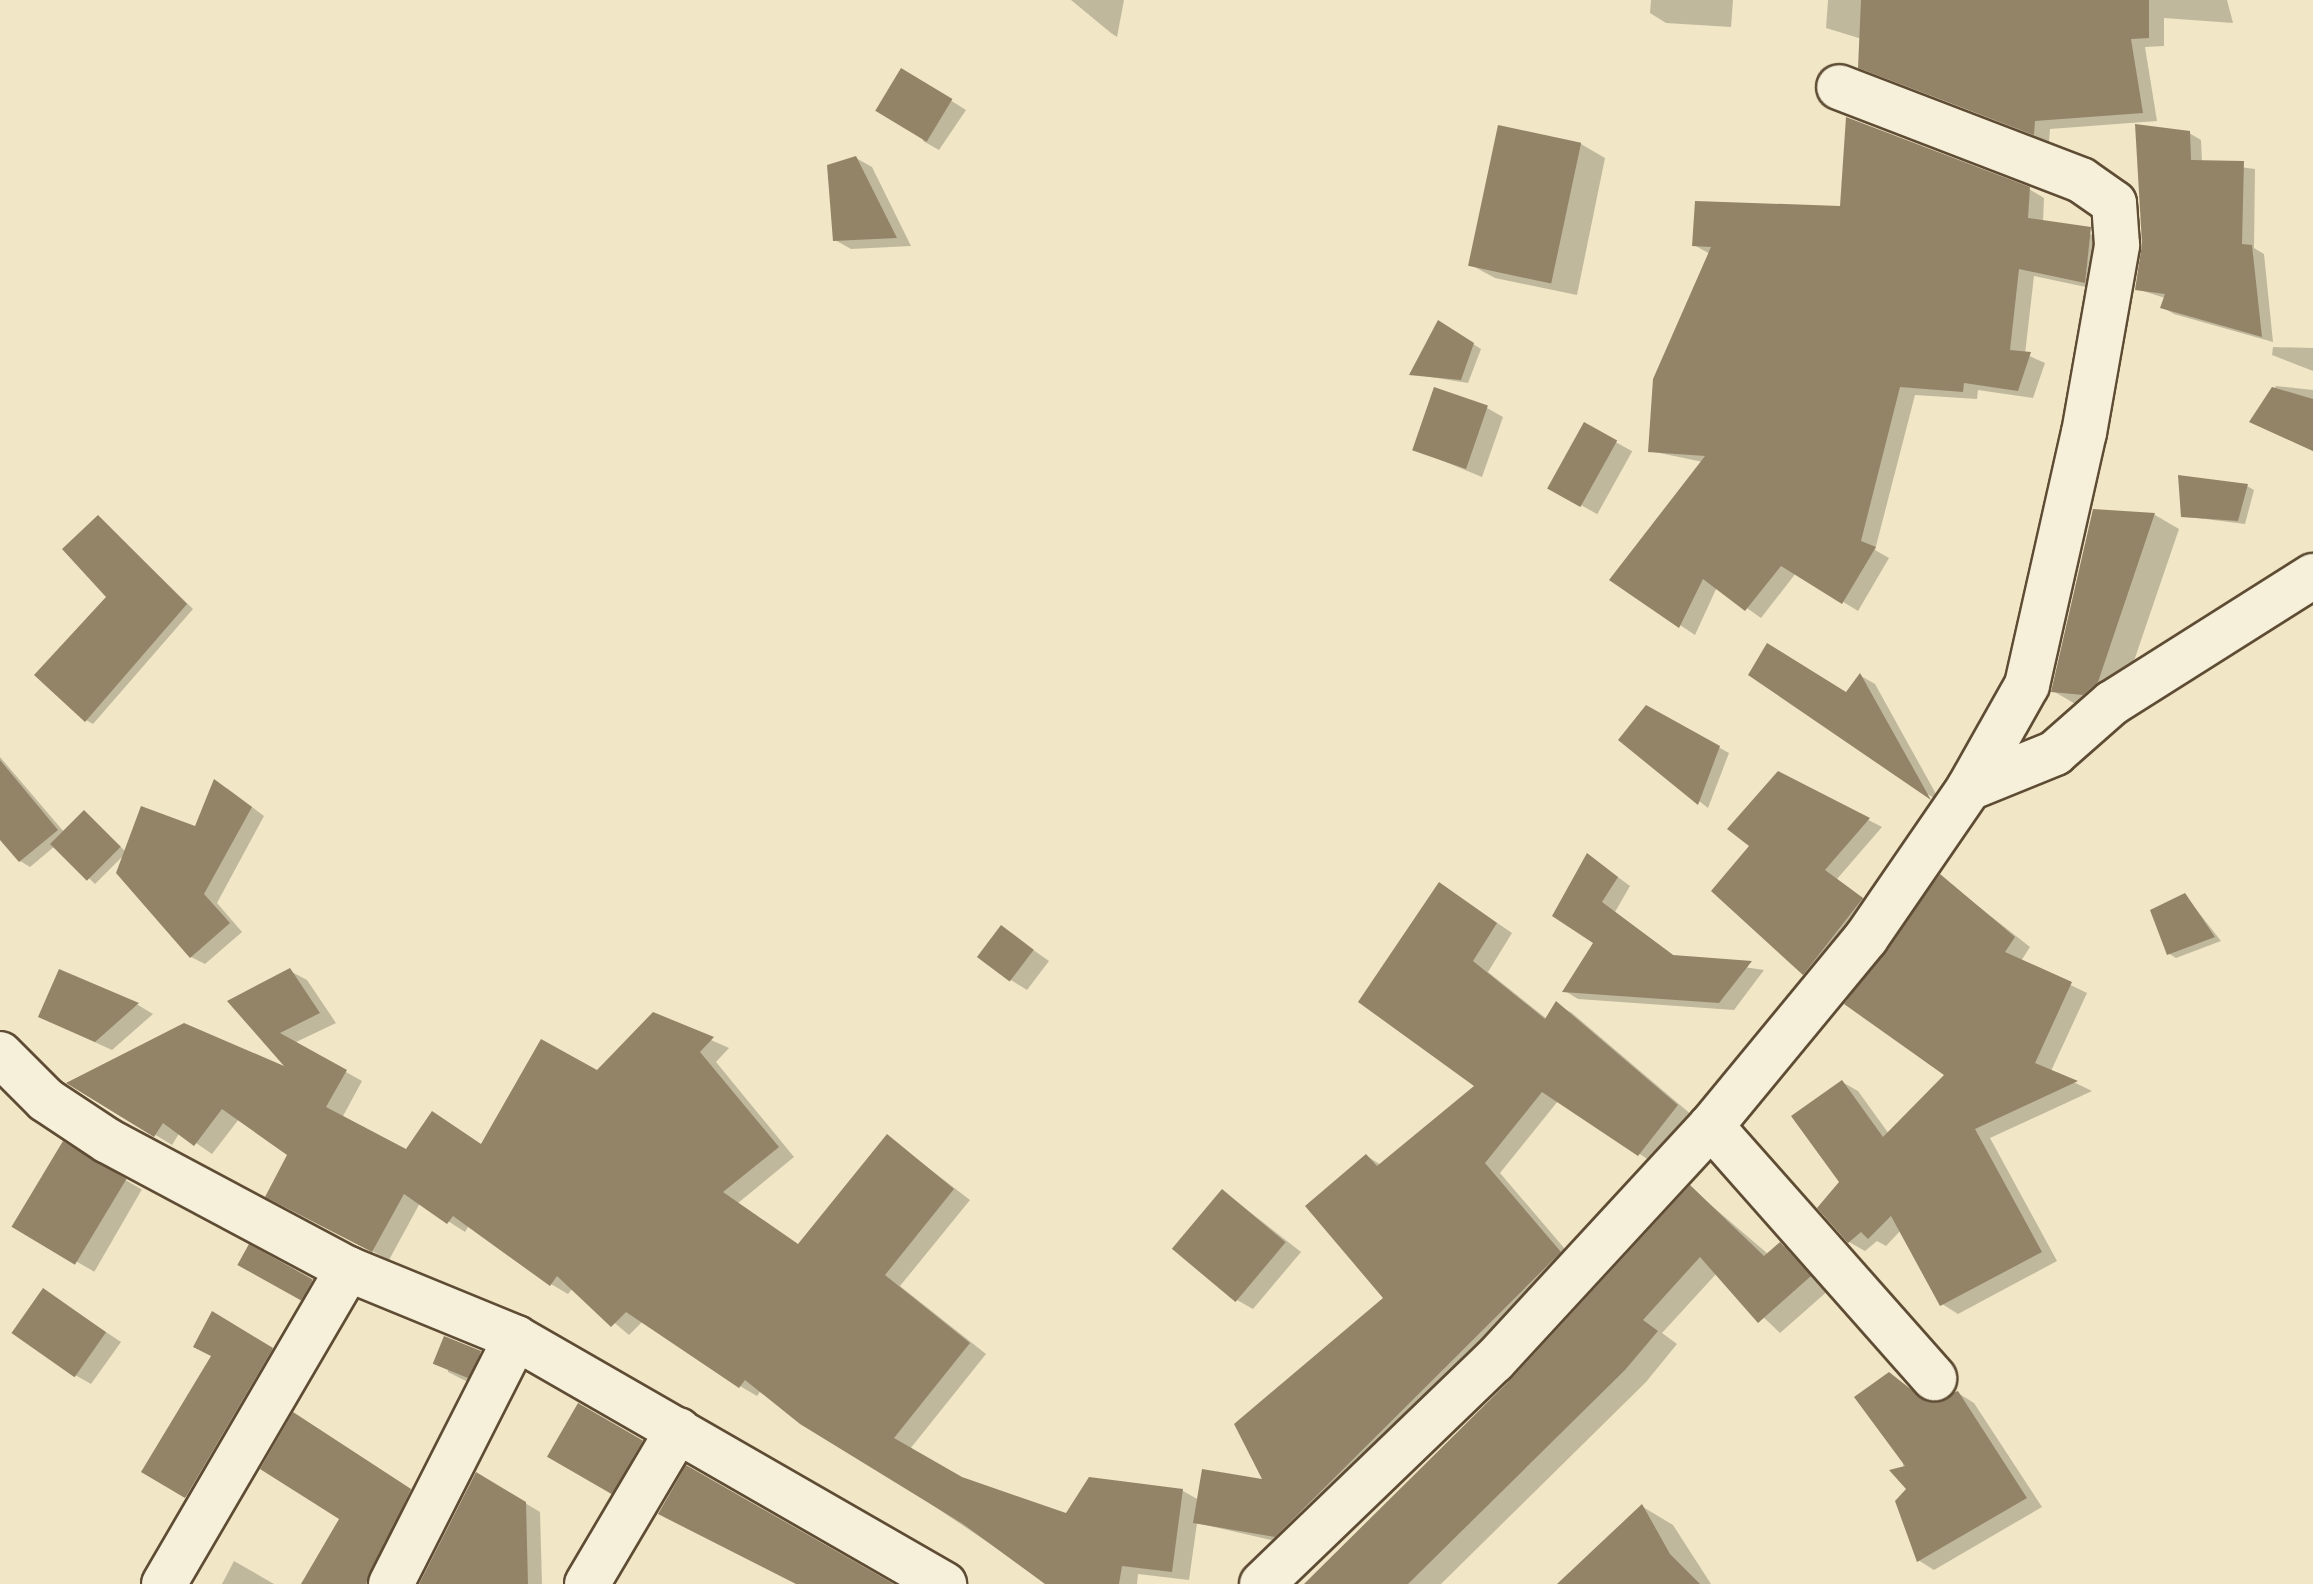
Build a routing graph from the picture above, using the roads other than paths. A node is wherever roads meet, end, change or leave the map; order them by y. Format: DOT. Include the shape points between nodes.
graph roads {
  1 [pos="1839,87"];
  2 [pos="2313,576"];
  3 [pos="1969,788"];
  4 [pos="0,1054"];
  5 [pos="1711,1126"];
  6 [pos="348,1269"];
  7 [pos="516,1338"];
  8 [pos="1934,1378"];
  9 [pos="678,1430"];
  10 [pos="164,1584"];
  11 [pos="391,1584"];
  12 [pos="587,1584"];
  13 [pos="944,1584"];
  14 [pos="1262,1584"];
  1 -- 3 [label="street" via="2041,163 2114,203 2117,245 2084,433 2027,685"];
  2 -- 3 [label="street" via="2112,703 2045,759"];
  3 -- 5 [label="street" via="1866,938"];
  4 -- 6 [label="street" via="46,1100 108,1141"];
  5 -- 8 [label="street"];
  5 -- 14 [label="street" via="1494,1361"];
  6 -- 7 [label="street"];
  6 -- 10 [label="street"];
  7 -- 9 [label="street"];
  7 -- 11 [label="street"];
  9 -- 12 [label="street"];
  9 -- 13 [label="street"];
}
